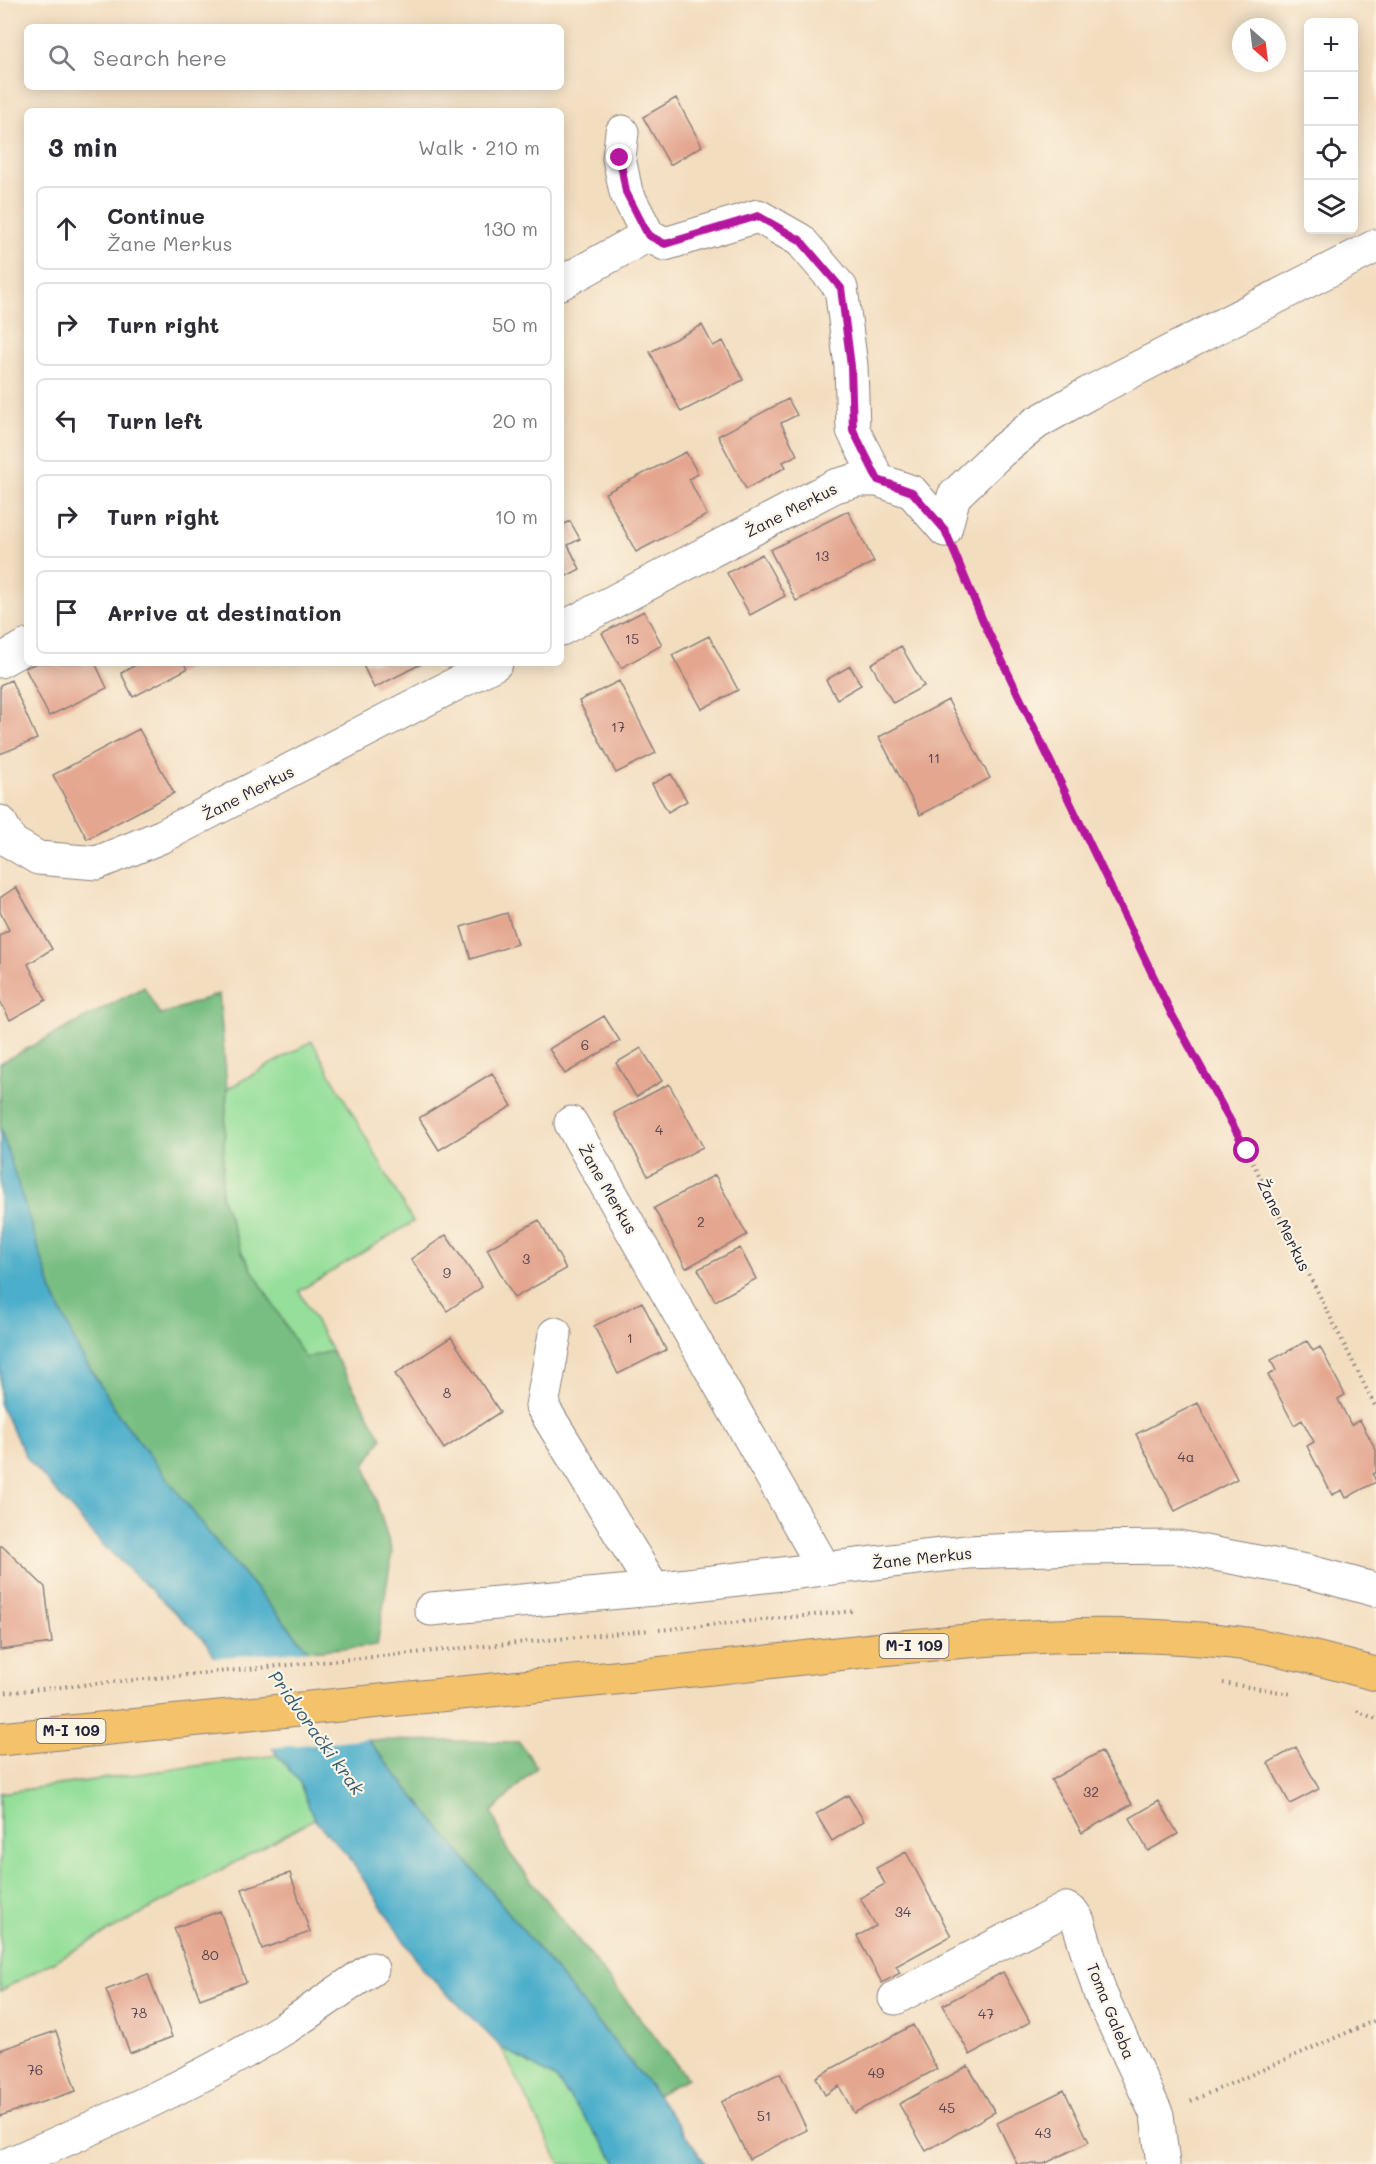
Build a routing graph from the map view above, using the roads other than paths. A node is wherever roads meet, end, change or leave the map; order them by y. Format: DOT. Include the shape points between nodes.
graph roads {
  1 [pos="622,132"];
  2 [pos="648,235"];
  3 [pos="1376,246"];
  4 [pos="564,281"];
  5 [pos="878,480"];
  6 [pos="564,627"];
  7 [pos="24,647"];
  8 [pos="0,661"];
  9 [pos="490,666"];
  10 [pos="0,822"];
  11 [pos="571,1123"];
  12 [pos="555,1335"];
  13 [pos="824,1568"];
  14 [pos="654,1589"];
  15 [pos="1376,1590"];
  16 [pos="431,1609"];
  17 [pos="1376,1674"];
  18 [pos="0,1738"];
  19 [pos="372,1969"];
  20 [pos="895,1998"];
  21 [pos="9,2164"];
  22 [pos="1163,2164"];
  1 -- 2 [label="street" via="620,158 626,192"];
  2 -- 4 [label="street"];
  2 -- 5 [label="street" via="665,244 758,216 800,240 841,288 851,366 853,430"];
  3 -- 5 [label="street, Žane Merkus" via="1036,423 954,496 945,530 912,492"];
  5 -- 6 [label="street, Žane Merkus" via="835,486"];
  7 -- 8 [label="street"];
  9 -- 10 [label="street, Žane Merkus" via="163,836 97,863 38,858 11,842"];
  11 -- 13 [label="street, Žane Merkus"];
  12 -- 14 [label="street" via="542,1406"];
  13 -- 14 [label="street, Žane Merkus"];
  13 -- 15 [label="street, Žane Merkus" via="967,1552 1178,1547 1306,1571"];
  14 -- 16 [label="street, Žane Merkus"];
  17 -- 18 [label="main road, M-I 109" via="1256,1646 1118,1636 1038,1636"];
  19 -- 21 [label="street" via="284,2028 207,2072 92,2129"];
  20 -- 22 [label="street, Toma Galeba" via="1066,1909 1073,1913 1100,1992 1157,2115"];
}
